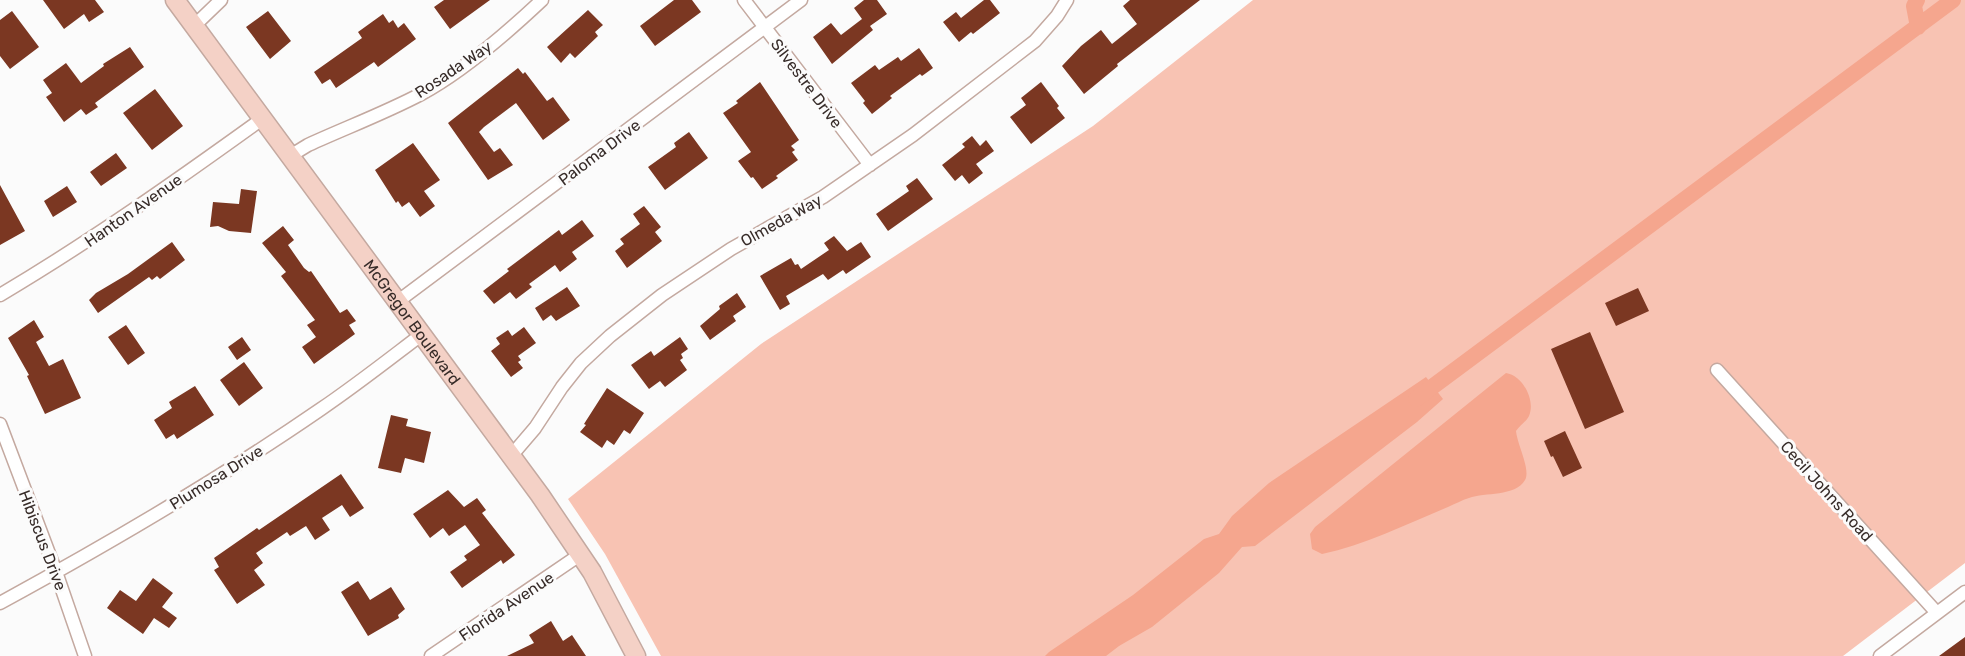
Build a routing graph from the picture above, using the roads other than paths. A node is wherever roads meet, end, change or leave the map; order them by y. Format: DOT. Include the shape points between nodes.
graph roads {
  1 [pos="174,0"];
  2 [pos="221,0"];
  3 [pos="542,0"];
  4 [pos="744,0"];
  5 [pos="801,0"];
  6 [pos="1066,0"];
  7 [pos="194,26"];
  8 [pos="765,28"];
  9 [pos="262,119"];
  10 [pos="290,156"];
  11 [pos="870,165"];
  12 [pos="0,295"];
  13 [pos="397,302"];
  14 [pos="420,335"];
  15 [pos="1717,370"];
  16 [pos="0,424"];
  17 [pos="511,456"];
  18 [pos="581,554"];
  19 [pos="56,572"];
  20 [pos="1965,592"];
  21 [pos="0,603"];
  22 [pos="1937,613"];
  23 [pos="85,656"];
  24 [pos="431,656"];
  25 [pos="636,656"];
  26 [pos="1880,656"];
  1 -- 7 [label="main road, McGregor Boulevard"];
  2 -- 7 [label="street"];
  3 -- 10 [label="street, Rosada Way" via="473,58 422,93"];
  4 -- 8 [label="street, Silvestre Drive"];
  5 -- 8 [label="street, Paloma Drive"];
  6 -- 11 [label="street, Olmeda Way" via="1035,40"];
  7 -- 9 [label="main road, McGregor Boulevard"];
  8 -- 11 [label="street, Silvestre Drive"];
  8 -- 13 [label="street, Paloma Drive"];
  9 -- 10 [label="main road, McGregor Boulevard"];
  9 -- 12 [label="street, Hanton Avenue" via="135,210"];
  10 -- 13 [label="main road, McGregor Boulevard"];
  11 -- 17 [label="street, Olmeda Way" via="823,197 731,249 610,336 581,363"];
  13 -- 14 [label="main road, McGregor Boulevard"];
  14 -- 17 [label="main road, McGregor Boulevard"];
  14 -- 19 [label="street, Plumosa Drive" via="259,451"];
  15 -- 22 [label="street, Cecil Johns Road"];
  16 -- 19 [label="street, Hibiscus Drive"];
  17 -- 18 [label="main road, McGregor Boulevard"];
  18 -- 24 [label="street, Florida Avenue"];
  18 -- 25 [label="main road, McGregor Boulevard"];
  19 -- 21 [label="street, Plumosa Drive"];
  19 -- 23 [label="street, Hibiscus Drive"];
  20 -- 22 [label="street"];
  22 -- 26 [label="street"];
}
